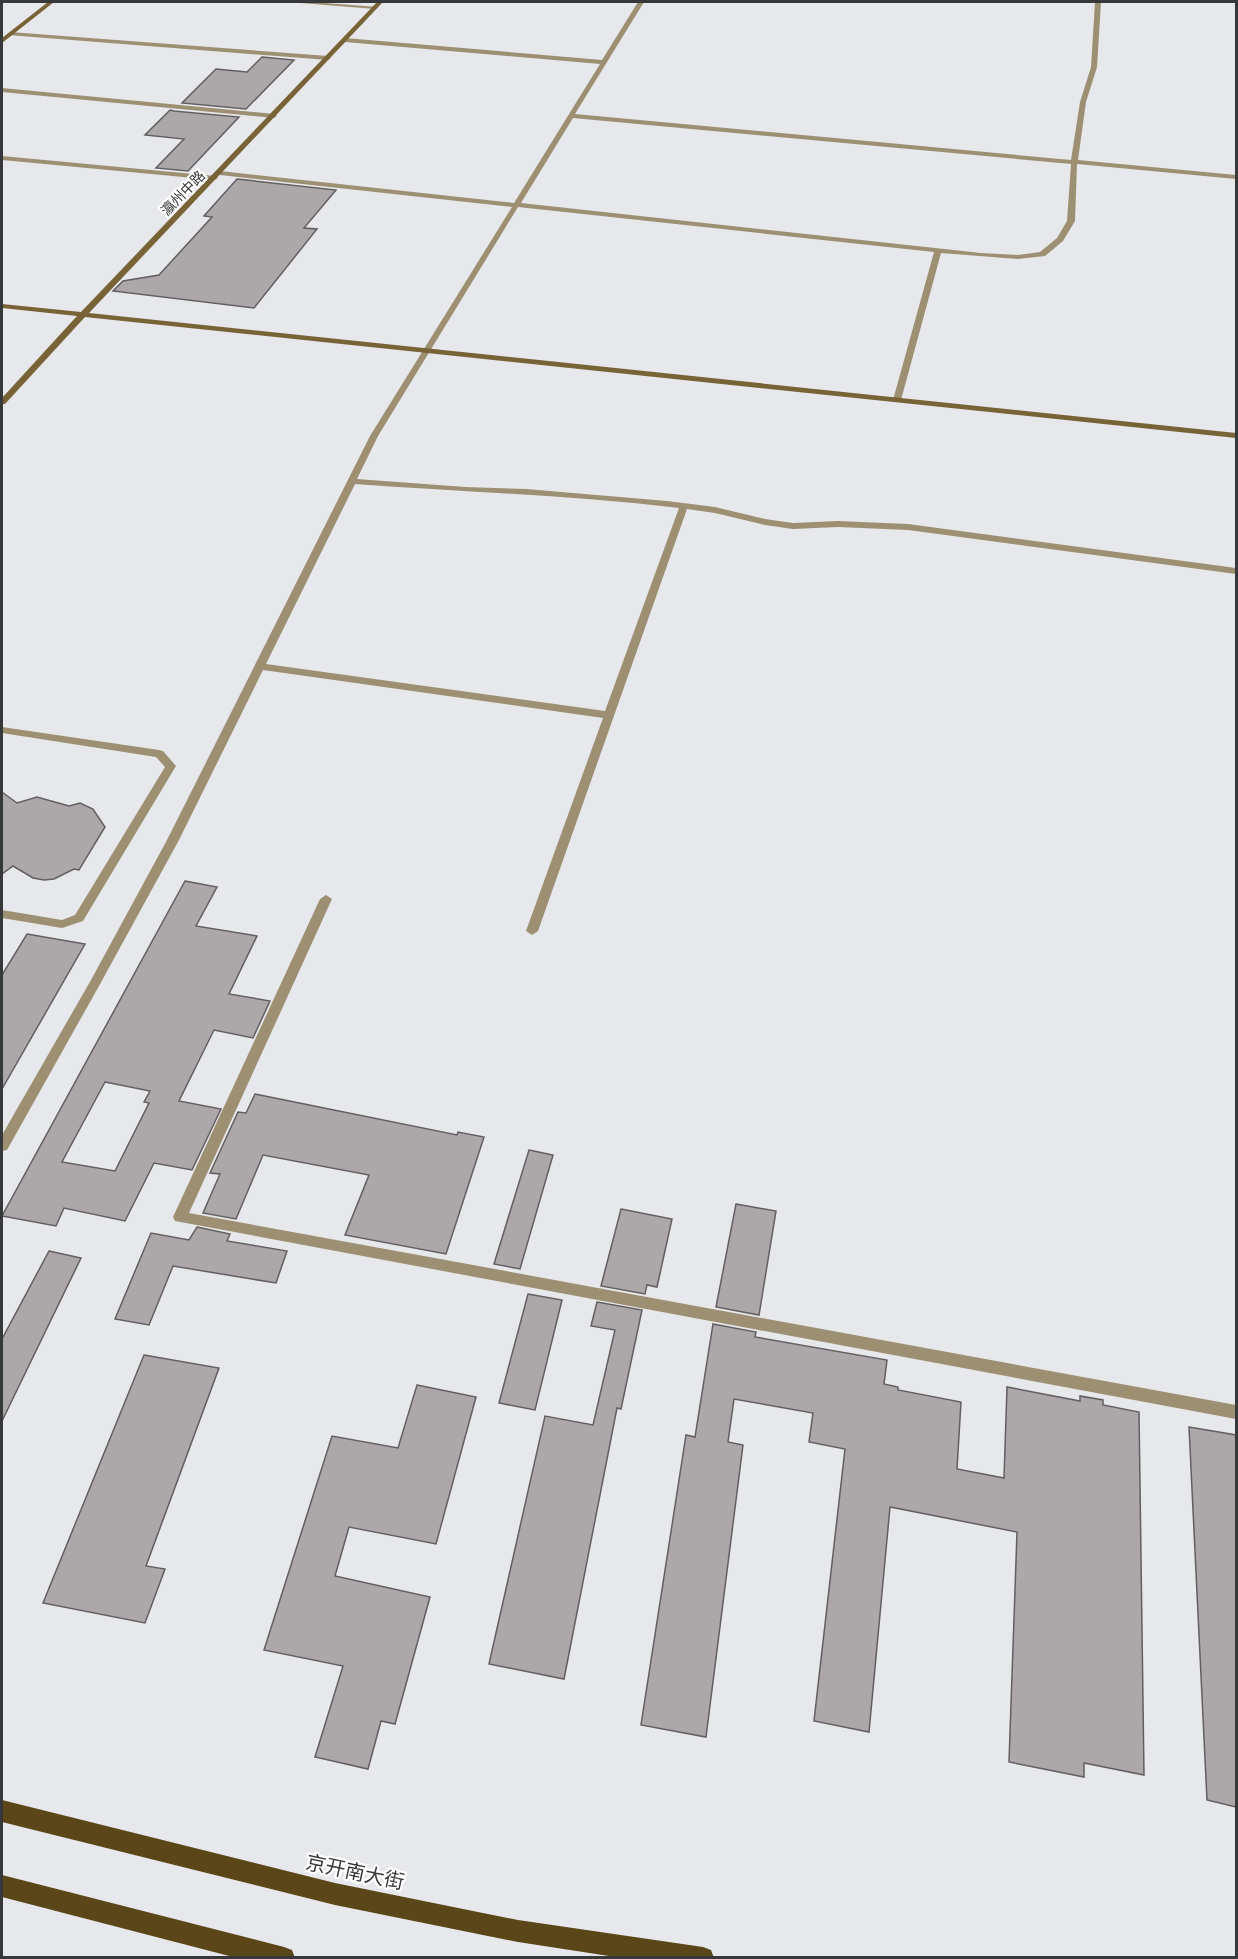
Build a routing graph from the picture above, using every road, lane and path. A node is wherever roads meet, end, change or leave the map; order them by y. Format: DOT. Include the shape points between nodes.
graph roads {
  1 [pos="51,2"];
  2 [pos="291,2"];
  3 [pos="641,2"];
  4 [pos="1098,2"];
  5 [pos="378,4"];
  6 [pos="10,34"];
  7 [pos="345,40"];
  8 [pos="2,41"];
  9 [pos="328,58"];
  10 [pos="604,62"];
  11 [pos="2,90"];
  12 [pos="274,116"];
  13 [pos="571,116"];
  14 [pos="2,158"];
  15 [pos="1074,162"];
  16 [pos="217,175"];
  17 [pos="1236,177"];
  18 [pos="516,205"];
  19 [pos="938,250"];
  20 [pos="2,306"];
  21 [pos="82,314"];
  22 [pos="427,351"];
  23 [pos="897,399"];
  24 [pos="2,402"];
  25 [pos="1236,436"];
  26 [pos="350,481"];
  27 [pos="684,506"];
  28 [pos="1236,571"];
  29 [pos="258,666"];
  30 [pos="609,715"];
  31 [pos="2,730"];
  32 [pos="326,899"];
  33 [pos="2,915"];
  34 [pos="532,931"];
  35 [pos="2,1146"];
  36 [pos="1236,1412"];
  37 [pos="2,1811"];
  38 [pos="2,1886"];
  39 [pos="284,1958"];
  40 [pos="703,1958"];
  1 -- 6 [label="street"];
  2 -- 5 [label="street"];
  3 -- 10 [label="street"];
  4 -- 15 [label="street" via="1094,67 1083,102"];
  5 -- 7 [label="street, 瀛州中路"];
  6 -- 8 [label="street"];
  6 -- 9 [label="street"];
  7 -- 9 [label="street, 瀛州中路"];
  7 -- 10 [label="street"];
  9 -- 12 [label="street, 瀛州中路"];
  10 -- 13 [label="street"];
  11 -- 12 [label="street"];
  12 -- 16 [label="street, 瀛州中路"];
  13 -- 15 [label="street"];
  13 -- 18 [label="street"];
  14 -- 16 [label="street"];
  15 -- 17 [label="street"];
  15 -- 19 [label="street" via="1071,220 1060,239 1042,254 1018,257"];
  16 -- 18 [label="street"];
  16 -- 21 [label="street, 瀛州中路"];
  18 -- 19 [label="street"];
  18 -- 22 [label="street"];
  19 -- 23 [label="street"];
  20 -- 21 [label="street"];
  21 -- 22 [label="street"];
  21 -- 24 [label="street, 瀛州中路"];
  22 -- 23 [label="street"];
  22 -- 26 [label="street"];
  23 -- 25 [label="street"];
  26 -- 27 [label="street"];
  26 -- 29 [label="street"];
  27 -- 28 [label="street" via="765,522 908,527"];
  27 -- 30 [label="street"];
  29 -- 30 [label="street"];
  29 -- 35 [label="street" via="173,840"];
  30 -- 34 [label="street"];
  31 -- 33 [label="street" via="159,754 171,766 79,918 62,924"];
  32 -- 36 [label="street" via="180,1217"];
  37 -- 40 [label="main road, 京开南大街" via="335,1894 518,1930"];
  38 -- 39 [label="main road"];
}
